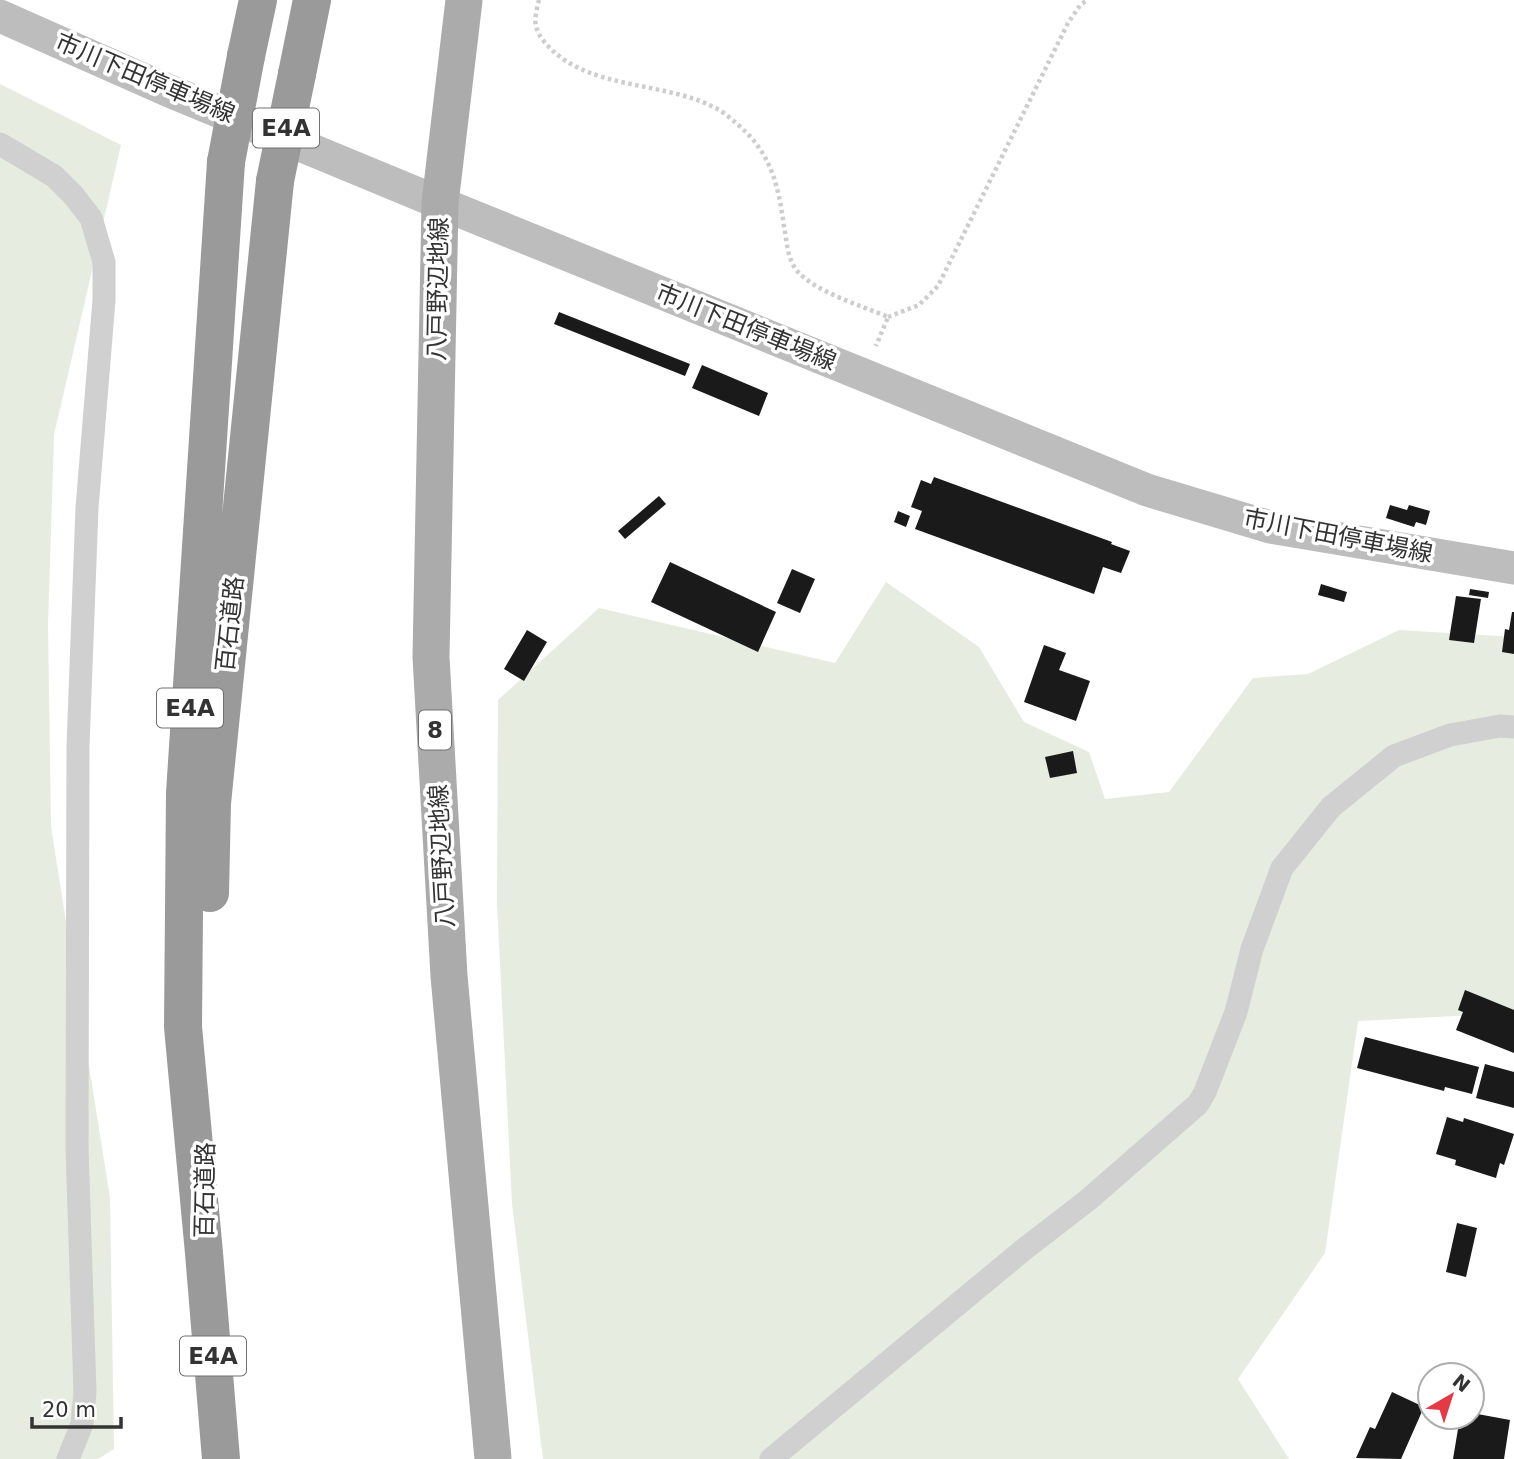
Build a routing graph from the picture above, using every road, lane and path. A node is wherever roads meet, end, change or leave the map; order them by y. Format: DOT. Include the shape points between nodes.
graph roads {
  1 [pos="258,0"];
  2 [pos="312,0"];
  3 [pos="464,0"];
  4 [pos="538,0"];
  5 [pos="1088,0"];
  6 [pos="0,16"];
  7 [pos="0,144"];
  8 [pos="440,203"];
  9 [pos="888,317"];
  10 [pos="863,374"];
  11 [pos="1514,568"];
  12 [pos="1514,727"];
  13 [pos="204,1253"];
  14 [pos="68,1459"];
  15 [pos="221,1459"];
  16 [pos="493,1459"];
  17 [pos="771,1459"];
  1 -- 13 [label="highway, 百石道路 / E4A, bridge" via="226,162 185,793 183,1027"];
  2 -- 13 [label="highway, 百石道路 / E4A, bridge" via="275,181 212,803"];
  3 -- 8 [label="main road, 八戸野辺地線 / 8"];
  4 -- 9 [label="path" via="535,24 558,56 606,78 691,97 720,110 744,130 763,150 776,181 795,269 812,284"];
  5 -- 9 [label="path" via="1069,23 938,286 919,305"];
  6 -- 8 [label="main road, 市川下田停車場線"];
  7 -- 14 [label="street" via="54,176 74,196 91,218 104,261 87,508 78,747 77,1148 85,1392 82,1424"];
  8 -- 10 [label="main road, 市川下田停車場線"];
  8 -- 16 [label="main road, 八戸野辺地線 / 8" via="431,657 449,976"];
  9 -- 10 [label="path"];
  10 -- 11 [label="main road, 市川下田停車場線" via="1147,490 1270,527"];
  12 -- 17 [label="street" via="1450,735 1394,756 1331,807 1282,868 1252,949 1236,1012 1198,1104"];
  13 -- 15 [label="highway, 百石道路 / E4A"];
}
